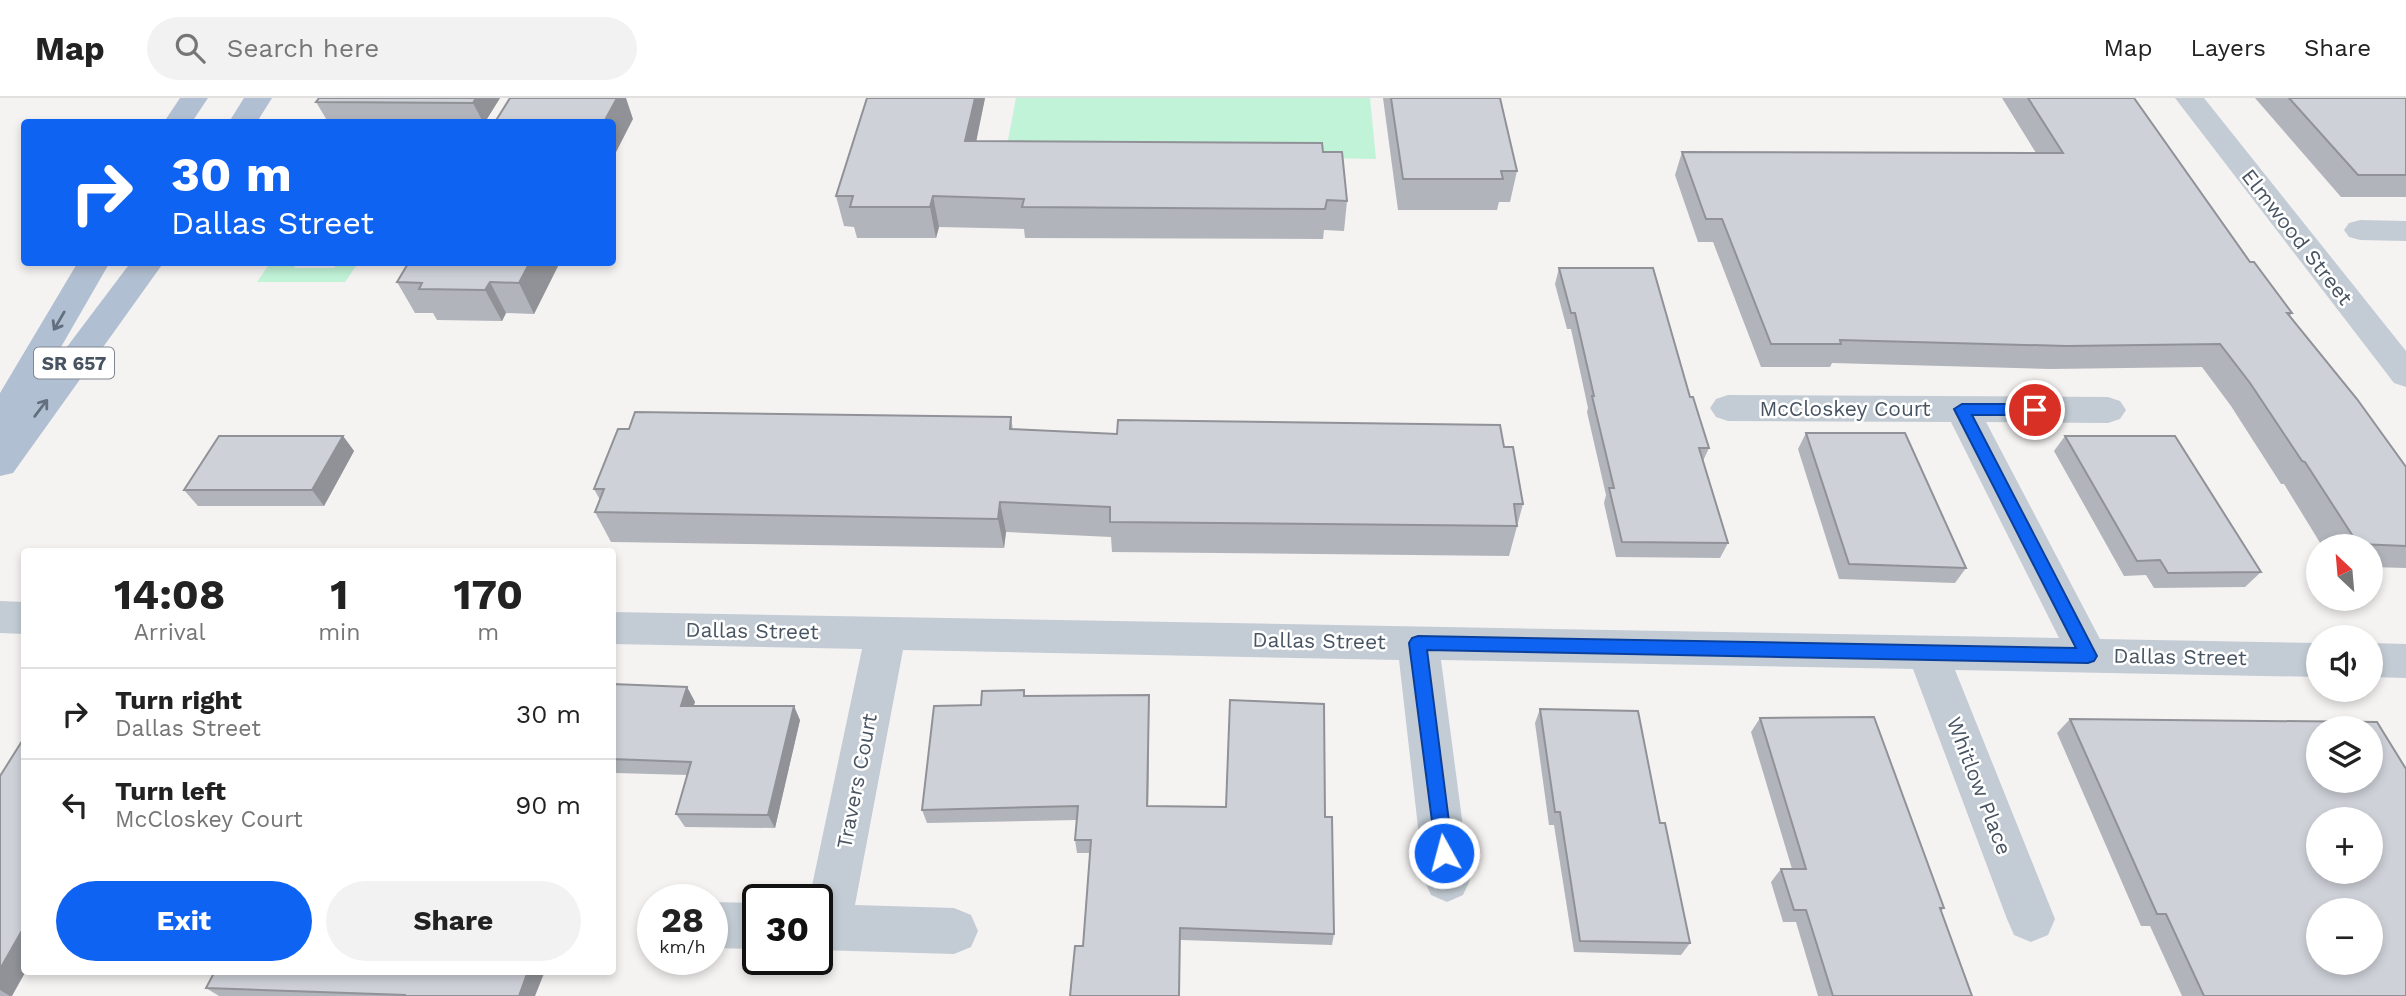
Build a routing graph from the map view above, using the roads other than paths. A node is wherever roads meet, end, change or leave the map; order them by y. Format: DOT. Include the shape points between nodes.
graph roads {
  1 [pos="194,98"];
  2 [pos="258,98"];
  3 [pos="2189,98"];
  4 [pos="180,119"];
  5 [pos="245,119"];
  6 [pos="2360,230"];
  7 [pos="2406,231"];
  8 [pos="92,266"];
  9 [pos="145,266"];
  10 [pos="2406,376"];
  11 [pos="1728,408"];
  12 [pos="1962,409"];
  13 [pos="2108,410"];
  14 [pos="0,422"];
  15 [pos="0,463"];
  16 [pos="0,617"];
  17 [pos="21,618"];
  18 [pos="616,628"];
  19 [pos="886,634"];
  20 [pos="1418,643"];
  21 [pos="1927,652"];
  22 [pos="2088,656"];
  23 [pos="2306,660"];
  24 [pos="2383,660"];
  25 [pos="2406,661"];
  26 [pos="1447,880"];
  27 [pos="832,884"];
  28 [pos="2031,919"];
  29 [pos="833,928"];
  30 [pos="954,931"];
  1 -- 4 [label="main road"];
  2 -- 5 [label="main road"];
  3 -- 10 [label="street, Elmwood Street"];
  6 -- 7 [label="street"];
  8 -- 14 [label="main road, SR 657, one-way"];
  15 -- 9 [label="main road, SR 657, one-way"];
  11 -- 12 [label="street, McCloskey Court"];
  12 -- 13 [label="street, McCloskey Court"];
  12 -- 22 [label="street, McCloskey Court"];
  16 -- 17 [label="street"];
  18 -- 19 [label="street, Dallas Street"];
  19 -- 20 [label="street, Dallas Street"];
  19 -- 27 [label="street, Travers Court"];
  20 -- 21 [label="street, Dallas Street"];
  20 -- 26 [label="street"];
  21 -- 22 [label="street, Dallas Street"];
  21 -- 28 [label="street, Whitlow Place"];
  22 -- 23 [label="street, Dallas Street"];
  24 -- 25 [label="street"];
  29 -- 30 [label="street"];
}
